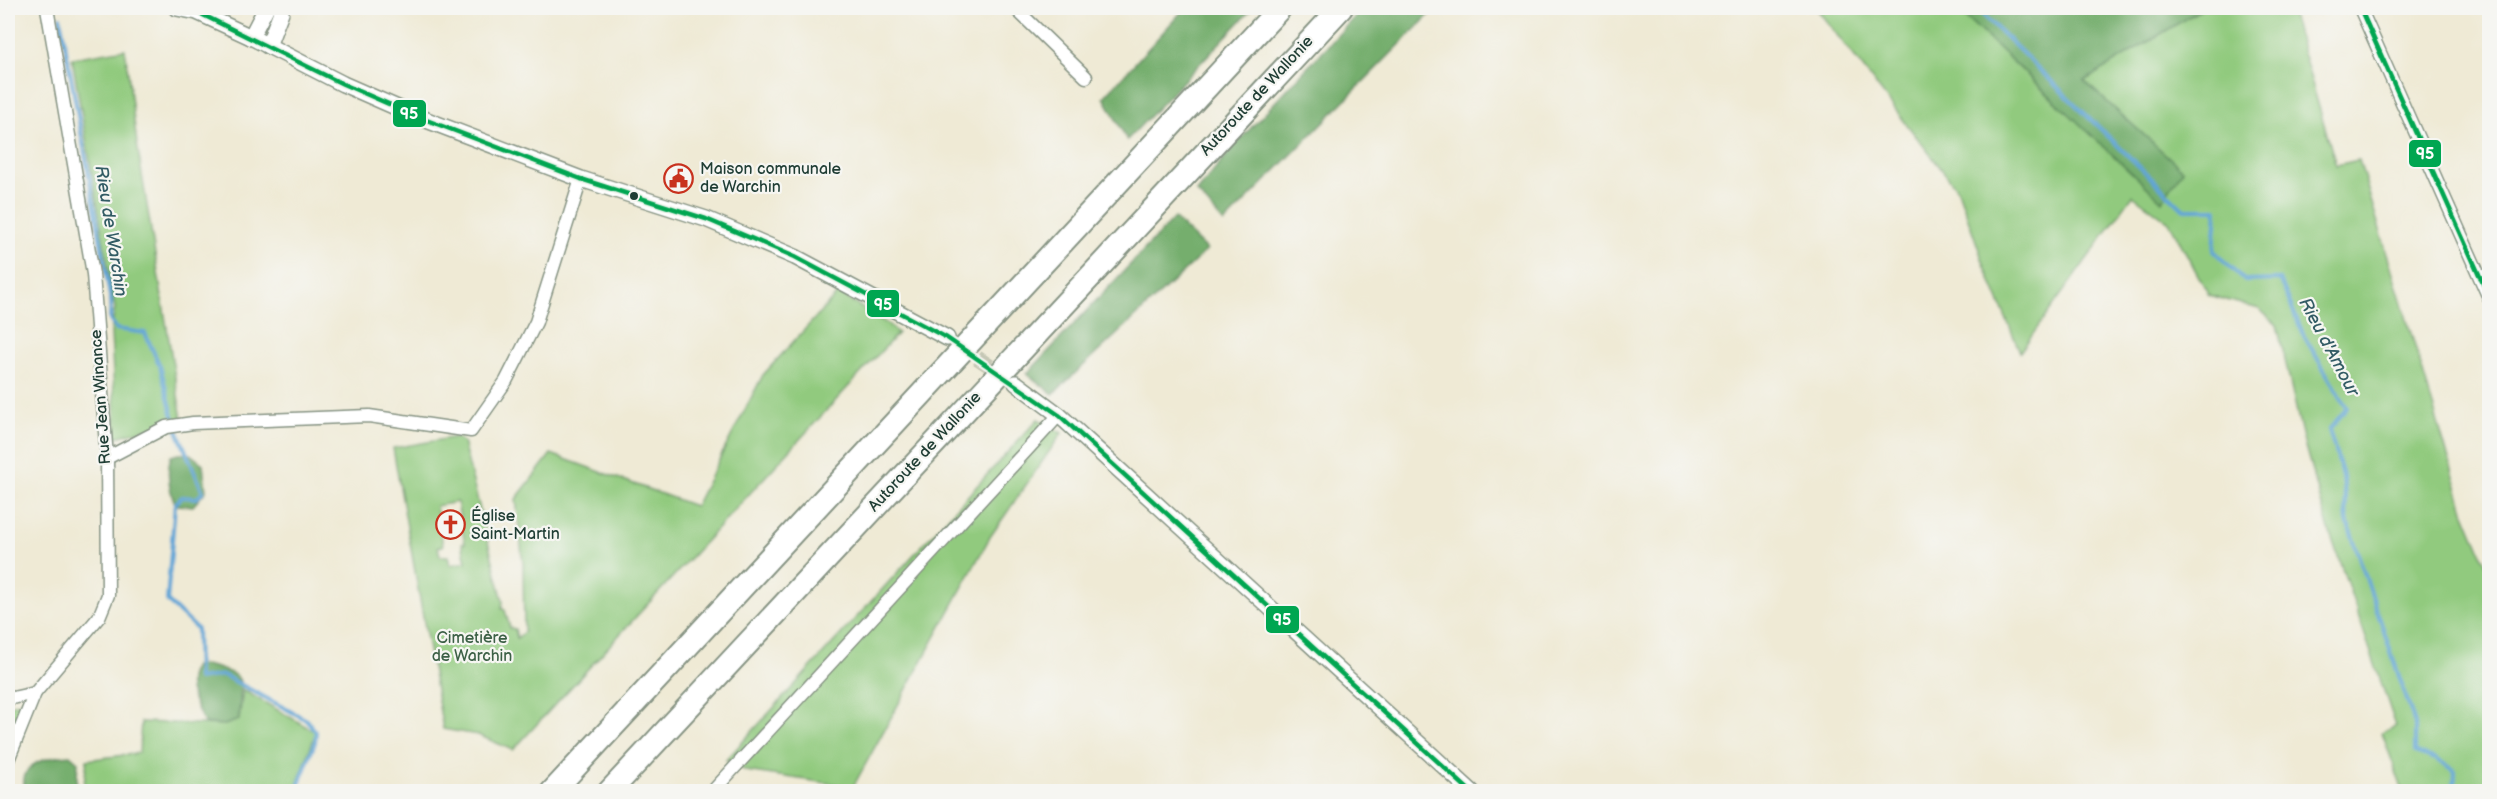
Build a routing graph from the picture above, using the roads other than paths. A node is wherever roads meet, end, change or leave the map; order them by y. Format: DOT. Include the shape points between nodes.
graph roads {
  1 [pos="46,8"];
  2 [pos="177,8"];
  3 [pos="266,8"];
  4 [pos="280,8"];
  5 [pos="1015,8"];
  6 [pos="1280,8"];
  7 [pos="1341,8"];
  8 [pos="2360,8"];
  9 [pos="251,37"];
  10 [pos="268,46"];
  11 [pos="1086,77"];
  12 [pos="581,179"];
  13 [pos="2490,300"];
  14 [pos="947,338"];
  15 [pos="1016,383"];
  16 [pos="1059,415"];
  17 [pos="106,458"];
  18 [pos="34,693"];
  19 [pos="8,699"];
  20 [pos="8,760"];
  21 [pos="552,792"];
  22 [pos="609,792"];
  23 [pos="712,792"];
  24 [pos="1473,792"];
  1 -- 17 [label="street, Rue Jean Winance" via="93,274"];
  2 -- 9 [label="street" via="196,12"];
  3 -- 9 [label="street"];
  4 -- 10 [label="street"];
  5 -- 11 [label="street"];
  6 -- 21 [label="highway"];
  7 -- 22 [label="highway, Autoroute de Wallonie"];
  8 -- 13 [label="street"];
  9 -- 10 [label="street"];
  10 -- 12 [label="street" via="416,116"];
  12 -- 14 [label="street" via="706,219 785,253"];
  12 -- 17 [label="street" via="536,322 506,381 471,431 369,416 193,423 166,427"];
  15 -- 16 [label="street"];
  16 -- 23 [label="street"];
  16 -- 24 [label="street"];
  17 -- 18 [label="street, Rue Jean Winance" via="108,595 99,617"];
  18 -- 19 [label="street"];
  18 -- 20 [label="street, Rue Jean Winance"];
}
